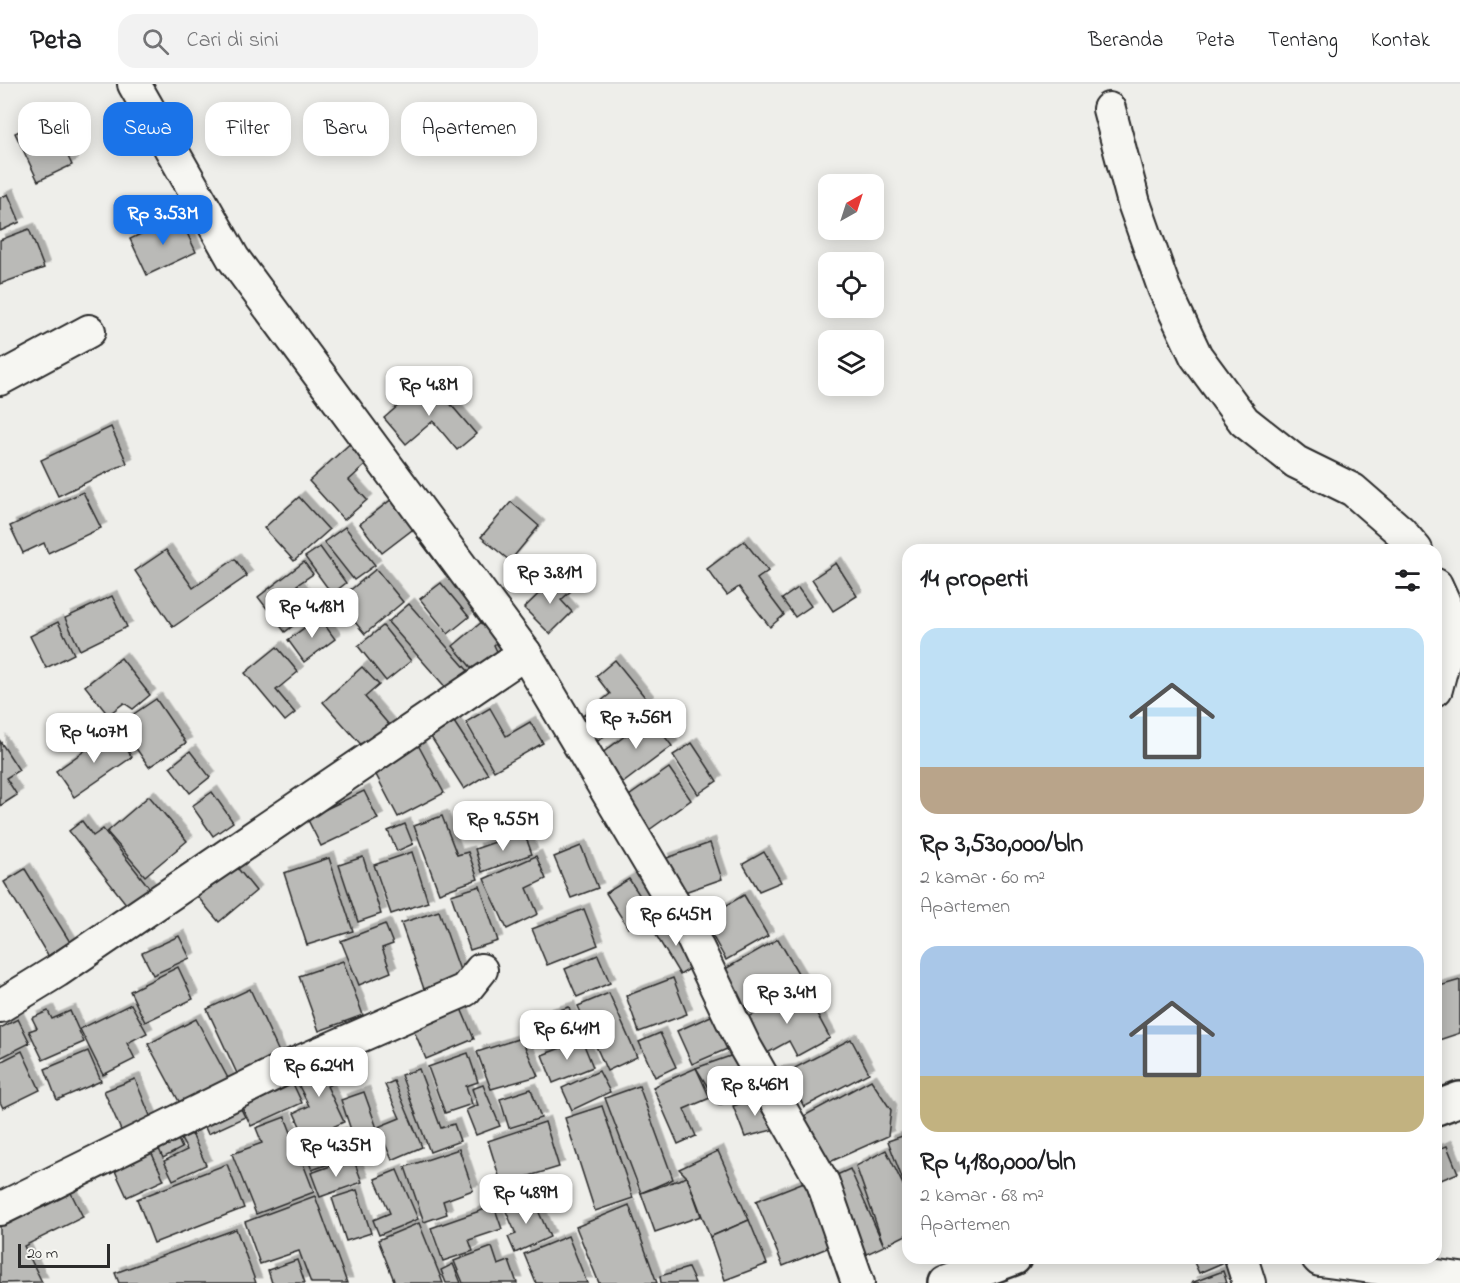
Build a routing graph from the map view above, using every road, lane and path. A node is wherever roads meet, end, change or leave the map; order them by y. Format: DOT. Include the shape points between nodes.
graph roads {
  1 [pos="134,84"];
  2 [pos="1109,109"];
  3 [pos="89,331"];
  4 [pos="0,379"];
  5 [pos="1411,544"];
  6 [pos="1442,598"];
  7 [pos="525,653"];
  8 [pos="1442,666"];
  9 [pos="481,969"];
  10 [pos="0,1006"];
  11 [pos="1460,1099"];
  12 [pos="1442,1106"];
  13 [pos="0,1209"];
  14 [pos="998,1264"];
  15 [pos="1243,1264"];
  16 [pos="1359,1264"];
  17 [pos="1460,1279"];
  18 [pos="858,1283"];
  19 [pos="946,1283"];
  20 [pos="1249,1283"];
  1 -- 7 [label="street" via="233,258"];
  2 -- 5 [label="street" via="1149,246 1196,356 1244,421 1296,462 1353,490"];
  3 -- 4 [label="street"];
  6 -- 8 [label="street" via="1446,607"];
  7 -- 10 [label="street"];
  7 -- 18 [label="street" via="686,924 744,1045 823,1184"];
  9 -- 13 [label="street" via="465,990 284,1070"];
  11 -- 12 [label="main road"];
  14 -- 19 [label="main road"];
  15 -- 20 [label="street"];
  16 -- 17 [label="street"];
}
